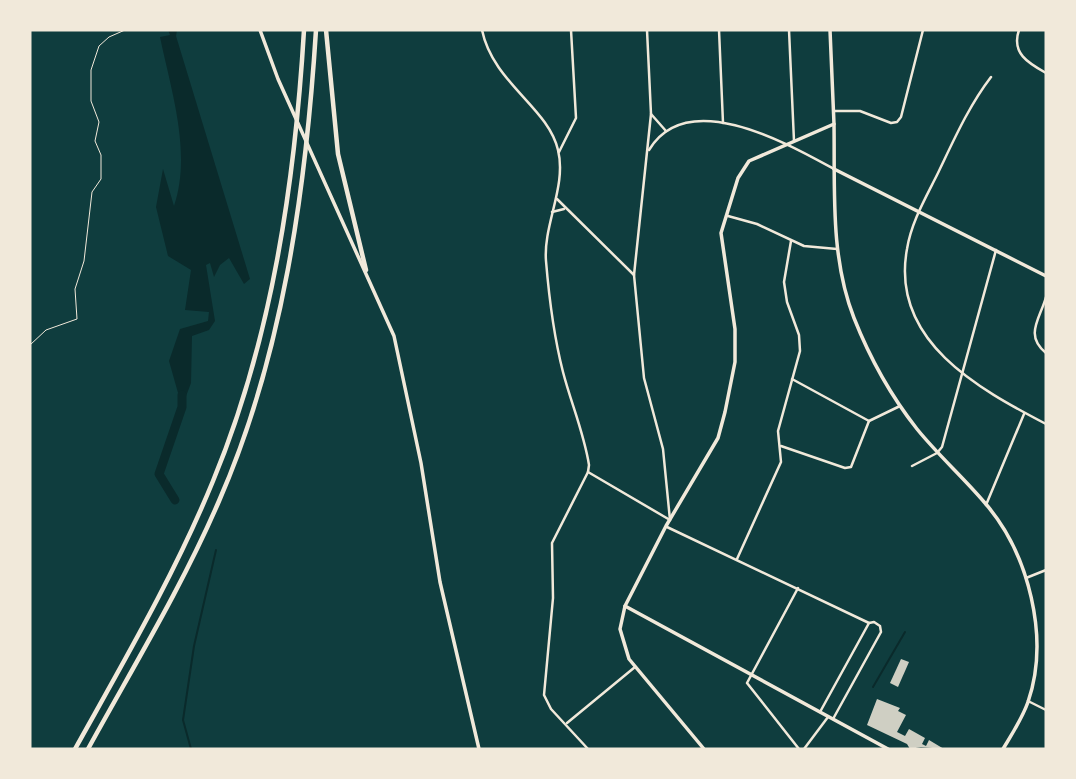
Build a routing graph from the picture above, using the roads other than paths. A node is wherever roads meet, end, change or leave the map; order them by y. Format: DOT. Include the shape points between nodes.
graph roads {
  1 [pos="260,30"];
  2 [pos="304,30"];
  3 [pos="317,30"];
  4 [pos="326,30"];
  5 [pos="482,30"];
  6 [pos="571,30"];
  7 [pos="647,30"];
  8 [pos="719,30"];
  9 [pos="789,30"];
  10 [pos="830,30"];
  11 [pos="923,30"];
  12 [pos="1018,30"];
  13 [pos="1046,73"];
  14 [pos="991,78"];
  15 [pos="834,111"];
  16 [pos="651,114"];
  17 [pos="723,123"];
  18 [pos="834,124"];
  19 [pos="666,131"];
  20 [pos="794,141"];
  21 [pos="786,144"];
  22 [pos="559,152"];
  23 [pos="647,153"];
  24 [pos="834,169"];
  25 [pos="556,197"];
  26 [pos="565,209"];
  27 [pos="919,211"];
  28 [pos="552,212"];
  29 [pos="725,216"];
  30 [pos="791,241"];
  31 [pos="837,249"];
  32 [pos="996,250"];
  33 [pos="366,270"];
  34 [pos="634,275"];
  35 [pos="1046,276"];
  36 [pos="1046,297"];
  37 [pos="1046,353"];
  38 [pos="962,375"];
  39 [pos="791,378"];
  40 [pos="900,406"];
  41 [pos="1025,413"];
  42 [pos="869,421"];
  43 [pos="1046,424"];
  44 [pos="780,446"];
  45 [pos="937,453"];
  46 [pos="912,467"];
  47 [pos="588,472"];
  48 [pos="986,505"];
  49 [pos="670,520"];
  50 [pos="666,526"];
  51 [pos="737,559"];
  52 [pos="1046,570"];
  53 [pos="1026,578"];
  54 [pos="798,588"];
  55 [pos="625,606"];
  56 [pos="869,623"];
  57 [pos="635,667"];
  58 [pos="751,674"];
  59 [pos="1028,701"];
  60 [pos="1046,709"];
  61 [pos="820,712"];
  62 [pos="828,717"];
  63 [pos="833,719"];
  64 [pos="566,723"];
  65 [pos="75,749"];
  66 [pos="88,749"];
  67 [pos="479,749"];
  68 [pos="588,749"];
  69 [pos="704,749"];
  70 [pos="799,749"];
  71 [pos="804,749"];
  72 [pos="888,749"];
  73 [pos="1003,749"];
  1 -- 33 [label="main road"];
  2 -- 65 [label="highway" via="282,226 265,312 233,425 185,544"];
  3 -- 66 [label="highway" via="295,227 255,399 219,502"];
  4 -- 33 [label="highway" via="334,131"];
  5 -- 22 [label="street" via="493,63 530,106"];
  6 -- 22 [label="street" via="576,118"];
  7 -- 16 [label="street"];
  8 -- 17 [label="street"];
  9 -- 20 [label="street"];
  10 -- 15 [label="main road"];
  11 -- 15 [label="street" via="897,122 860,110"];
  12 -- 13 [label="street" via="1019,53"];
  14 -- 27 [label="street" via="974,100"];
  15 -- 18 [label="main road"];
  16 -- 19 [label="street"];
  16 -- 23 [label="street"];
  17 -- 19 [label="street" via="689,123"];
  17 -- 21 [label="street"];
  18 -- 20 [label="main road"];
  18 -- 24 [label="main road"];
  19 -- 23 [label="street"];
  20 -- 21 [label="main road"];
  21 -- 24 [label="street"];
  21 -- 29 [label="main road" via="746,164"];
  22 -- 25 [label="street"];
  23 -- 34 [label="street"];
  24 -- 27 [label="main road"];
  24 -- 31 [label="main road"];
  25 -- 26 [label="street"];
  25 -- 28 [label="street"];
  26 -- 28 [label="street"];
  26 -- 34 [label="street"];
  27 -- 32 [label="main road"];
  27 -- 38 [label="street" via="906,251 910,296 928,338"];
  28 -- 47 [label="street" via="546,262 562,371 586,450"];
  29 -- 30 [label="street" via="757,224"];
  29 -- 49 [label="main road" via="721,238 736,328 732,378 718,438"];
  30 -- 31 [label="street"];
  30 -- 39 [label="street" via="784,282 800,346"];
  31 -- 40 [label="main road" via="855,319"];
  32 -- 35 [label="main road"];
  32 -- 38 [label="street"];
  33 -- 67 [label="main road" via="397,348 440,583"];
  34 -- 49 [label="street" via="644,378 663,449"];
  36 -- 37 [label="street" via="1033,335"];
  38 -- 41 [label="street"];
  38 -- 45 [label="street"];
  39 -- 42 [label="street"];
  39 -- 44 [label="street" via="778,431"];
  40 -- 42 [label="street"];
  40 -- 45 [label="main road"];
  41 -- 43 [label="street"];
  41 -- 48 [label="street"];
  42 -- 44 [label="street" via="855,462 848,468"];
  44 -- 51 [label="street" via="781,463"];
  45 -- 46 [label="street"];
  45 -- 48 [label="main road"];
  47 -- 49 [label="street"];
  47 -- 64 [label="street" via="555,533 550,552 553,598 544,695"];
  48 -- 53 [label="main road"];
  49 -- 50 [label="main road"];
  50 -- 51 [label="street"];
  50 -- 55 [label="main road"];
  51 -- 54 [label="street"];
  52 -- 53 [label="street"];
  53 -- 59 [label="main road" via="1036,647"];
  54 -- 56 [label="street"];
  54 -- 58 [label="street"];
  55 -- 57 [label="main road" via="620,636"];
  55 -- 58 [label="main road"];
  56 -- 61 [label="street"];
  56 -- 63 [label="street" via="881,629"];
  57 -- 64 [label="street"];
  57 -- 69 [label="main road"];
  58 -- 61 [label="main road"];
  58 -- 70 [label="street" via="747,683"];
  59 -- 60 [label="street"];
  59 -- 73 [label="main road"];
  61 -- 62 [label="main road"];
  62 -- 63 [label="main road"];
  62 -- 71 [label="street"];
  63 -- 72 [label="main road"];
  64 -- 68 [label="street"];
}
